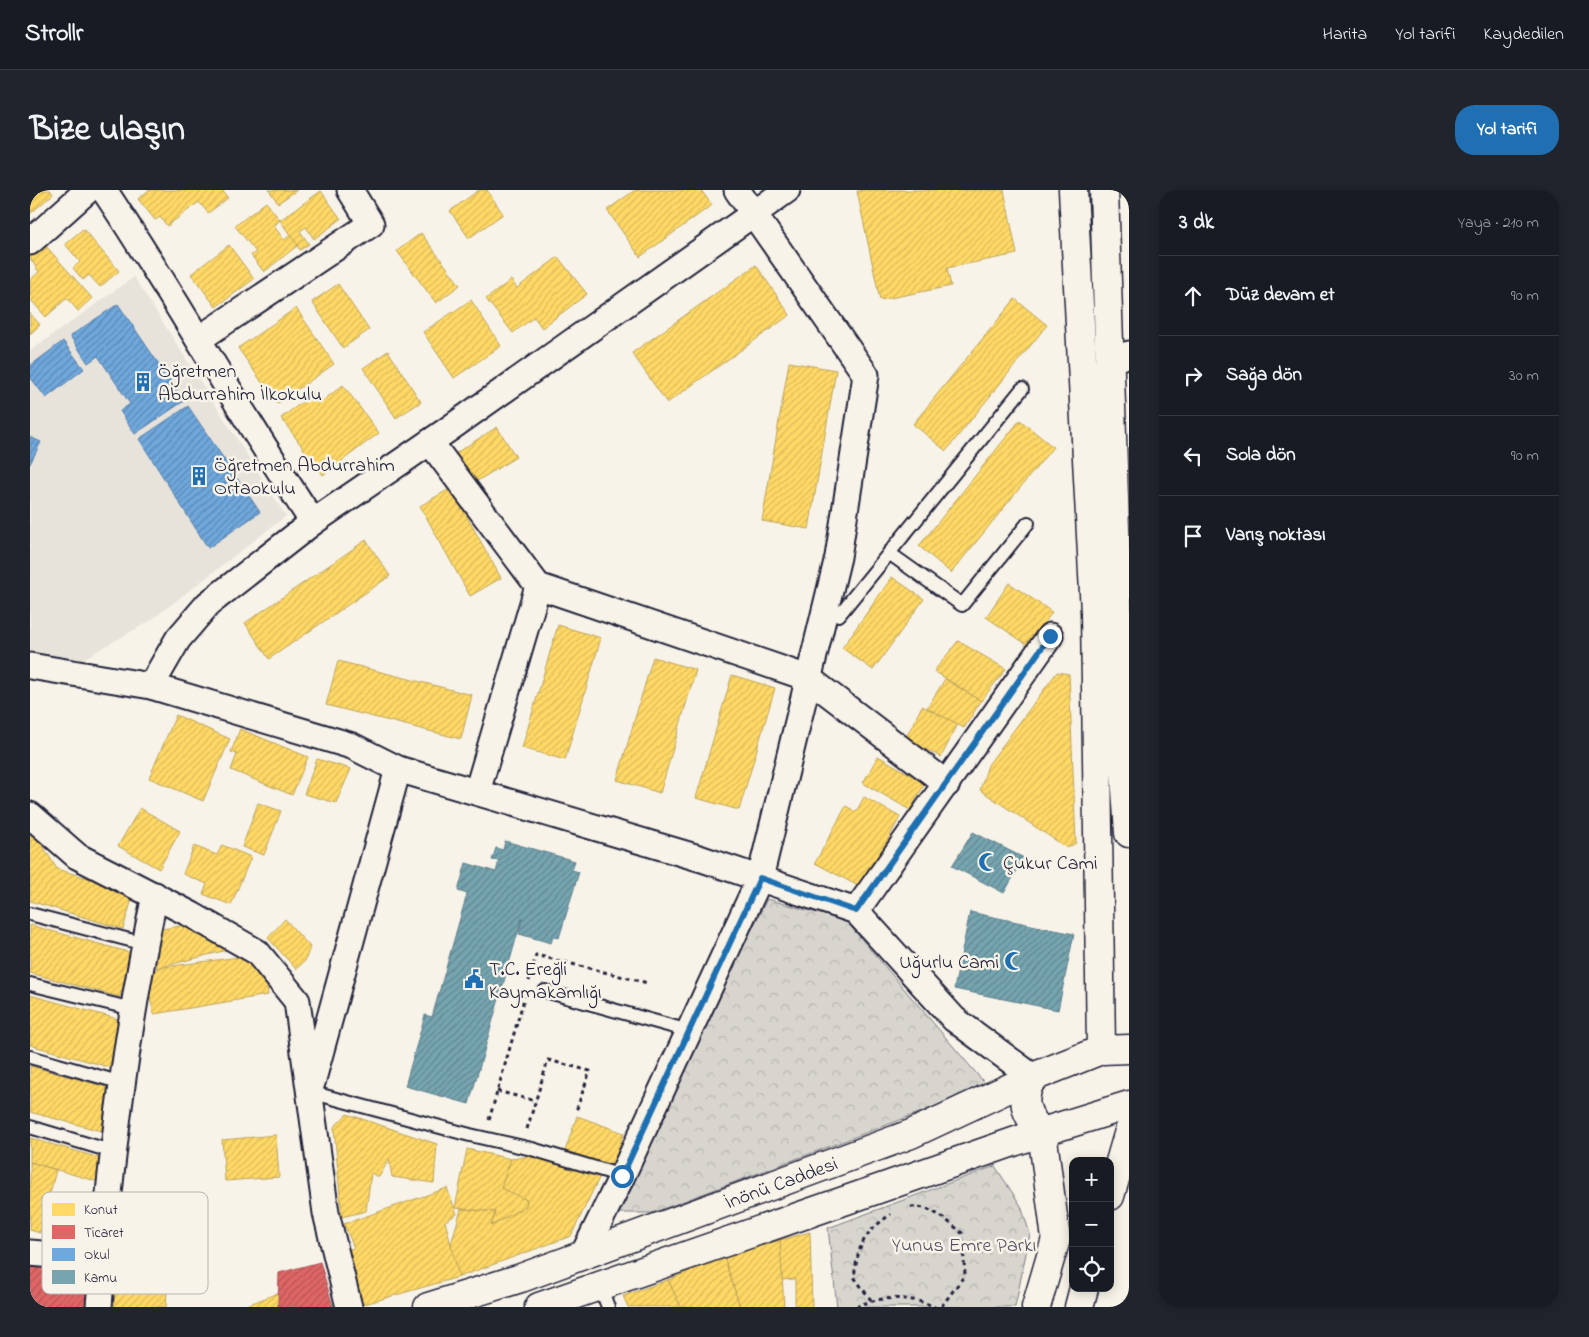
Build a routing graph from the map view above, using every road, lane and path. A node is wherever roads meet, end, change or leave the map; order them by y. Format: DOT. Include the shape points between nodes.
graph roads {
  1 [pos="88,190"];
  2 [pos="104,190"];
  3 [pos="350,190"];
  4 [pos="737,190"];
  5 [pos="787,190"];
  6 [pos="1072,190"];
  7 [pos="1104,190"];
  8 [pos="754,213"];
  9 [pos="30,242"];
  10 [pos="199,339"];
  11 [pos="1119,357"];
  12 [pos="1022,390"];
  13 [pos="430,442"];
  14 [pos="313,522"];
  15 [pos="1028,523"];
  16 [pos="889,552"];
  17 [pos="538,586"];
  18 [pos="824,610"];
  19 [pos="1050,636"];
  20 [pos="30,666"];
  21 [pos="808,678"];
  22 [pos="151,686"];
  23 [pos="398,769"];
  24 [pos="947,784"];
  25 [pos="478,792"];
  26 [pos="30,815"];
  27 [pos="1129,833"];
  28 [pos="760,878"];
  29 [pos="155,895"];
  30 [pos="856,911"];
  31 [pos="30,914"];
  32 [pos="144,944"];
  33 [pos="648,983"];
  34 [pos="30,984"];
  35 [pos="545,990"];
  36 [pos="133,1009"];
  37 [pos="689,1030"];
  38 [pos="1129,1049"];
  39 [pos="1101,1050"];
  40 [pos="30,1057"];
  41 [pos="1033,1077"];
  42 [pos="122,1083"];
  43 [pos="497,1091"];
  44 [pos="310,1092"];
  45 [pos="536,1101"];
  46 [pos="1129,1105"];
  47 [pos="576,1111"];
  48 [pos="30,1127"];
  49 [pos="1129,1131"];
  50 [pos="1042,1132"];
  51 [pos="484,1138"];
  52 [pos="521,1146"];
  53 [pos="114,1152"];
  54 [pos="622,1176"];
  55 [pos="1114,1182"];
  56 [pos="110,1192"];
  57 [pos="906,1208"];
  58 [pos="892,1213"];
  59 [pos="583,1255"];
  60 [pos="1083,1292"];
  61 [pos="100,1294"];
  62 [pos="604,1296"];
  63 [pos="871,1300"];
  64 [pos="99,1307"];
  65 [pos="349,1307"];
  66 [pos="428,1307"];
  67 [pos="539,1307"];
  68 [pos="856,1307"];
  69 [pos="935,1307"];
  70 [pos="941,1307"];
  71 [pos="1036,1307"];
  72 [pos="1078,1307"];
  1 -- 9 [label="street"];
  2 -- 10 [label="street"];
  3 -- 10 [label="street" via="371,224"];
  4 -- 8 [label="street"];
  5 -- 8 [label="street"];
  6 -- 39 [label="main road" via="1095,612"];
  7 -- 11 [label="main road"];
  8 -- 13 [label="street"];
  8 -- 18 [label="street" via="866,375 838,557"];
  10 -- 14 [label="street"];
  11 -- 27 [label="main road" via="1120,713"];
  12 -- 16 [label="lane"];
  13 -- 14 [label="street"];
  13 -- 17 [label="street"];
  14 -- 22 [label="street" via="208,604 178,639"];
  15 -- 16 [label="lane" via="962,605"];
  16 -- 18 [label="lane" via="838,615"];
  17 -- 21 [label="street"];
  17 -- 25 [label="street"];
  18 -- 21 [label="street"];
  19 -- 24 [label="street"];
  20 -- 22 [label="street"];
  21 -- 24 [label="street"];
  21 -- 28 [label="street"];
  22 -- 23 [label="street" via="352,746"];
  23 -- 25 [label="street"];
  23 -- 44 [label="street"];
  24 -- 30 [label="street"];
  25 -- 28 [label="street"];
  26 -- 29 [label="street" via="78,856"];
  28 -- 30 [label="street"];
  28 -- 37 [label="street"];
  29 -- 32 [label="street"];
  29 -- 44 [label="street" via="257,952 297,1001"];
  30 -- 41 [label="street" via="954,1019"];
  31 -- 32 [label="lane"];
  32 -- 36 [label="street"];
  33 -- 43 [label="path" via="536,955"];
  34 -- 36 [label="lane"];
  35 -- 37 [label="lane"];
  36 -- 42 [label="street"];
  37 -- 54 [label="street"];
  38 -- 39 [label="main road, İnönü Caddesi"];
  39 -- 41 [label="main road, İnönü Caddesi"];
  40 -- 42 [label="lane"];
  41 -- 50 [label="main road" via="1025,1090 1026,1106 1030,1121"];
  41 -- 59 [label="main road, İnönü Caddesi" via="911,1134"];
  42 -- 53 [label="street"];
  43 -- 45 [label="path"];
  43 -- 51 [label="path"];
  44 -- 51 [label="lane"];
  44 -- 65 [label="street" via="326,1213"];
  45 -- 47 [label="path" via="548,1060 590,1071"];
  45 -- 52 [label="path"];
  46 -- 50 [label="main road"];
  48 -- 53 [label="lane"];
  49 -- 55 [label="main road"];
  50 -- 62 [label="main road"];
  50 -- 71 [label="main road" via="1056,1239"];
  51 -- 52 [label="lane"];
  52 -- 54 [label="lane"];
  53 -- 56 [label="street"];
  54 -- 59 [label="street"];
  57 -- 70 [label="path" via="920,1206 962,1233 965,1274"];
  58 -- 63 [label="path" via="873,1226 858,1249 854,1277"];
  59 -- 66 [label="main road, İnönü Caddesi"];
  60 -- 72 [label="main road"];
  61 -- 64 [label="street"];
  62 -- 67 [label="main road"];
  63 -- 68 [label="path"];
  63 -- 69 [label="path" via="921,1300"];
}
